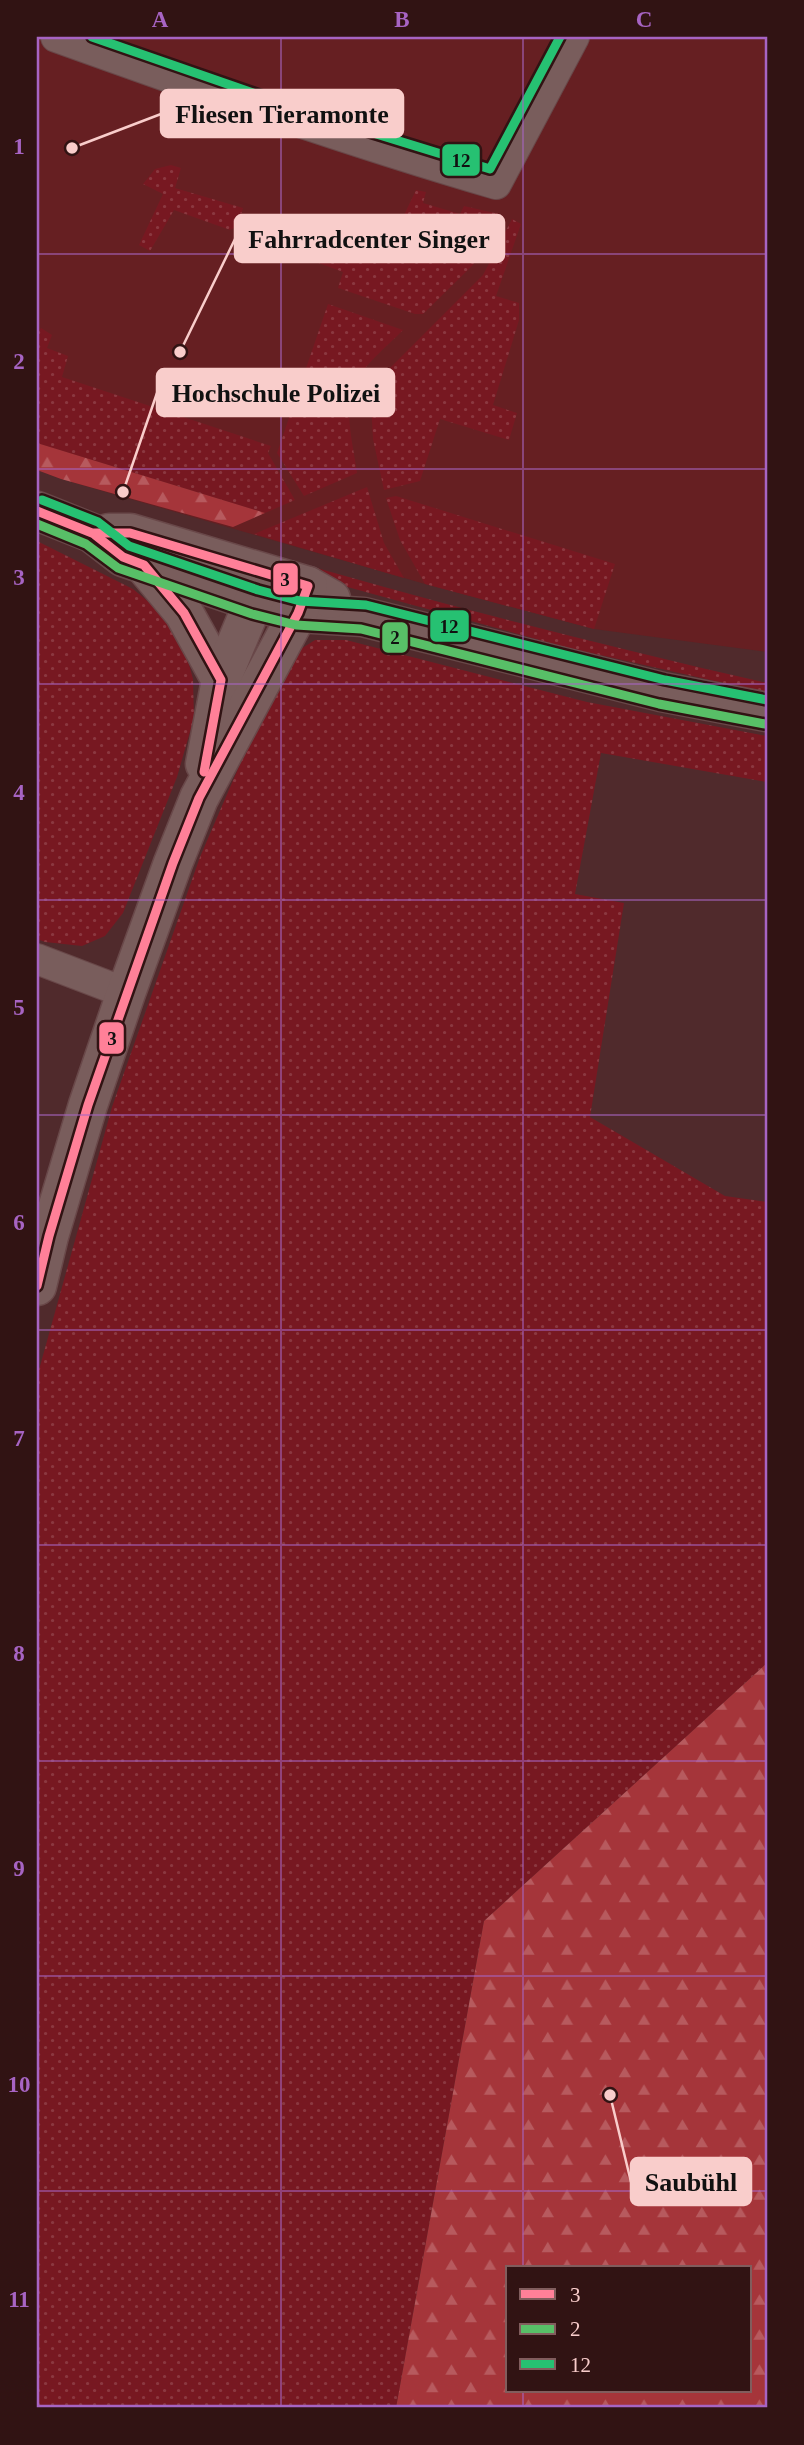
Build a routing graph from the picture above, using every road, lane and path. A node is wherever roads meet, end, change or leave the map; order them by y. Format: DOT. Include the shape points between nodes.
graph roads {
  1 [pos="56,37"];
  2 [pos="574,37"];
  3 [pos="37,511"];
  4 [pos="92,533"];
  5 [pos="144,565"];
  6 [pos="260,587"];
  7 [pos="303,599"];
  8 [pos="220,680"];
  9 [pos="767,712"];
  10 [pos="199,798"];
  11 [pos="37,959"];
  12 [pos="125,993"];
  13 [pos="37,1286"];
  1 -- 2 [label="street" via="496,184"];
  3 -- 4 [label="street"];
  4 -- 5 [label="street" via="122,557"];
  4 -- 6 [label="street" via="130,533"];
  5 -- 6 [label="street"];
  5 -- 8 [label="street" via="184,613"];
  6 -- 7 [label="street"];
  6 -- 8 [label="street"];
  7 -- 9 [label="street" via="662,692"];
  7 -- 10 [label="street"];
  8 -- 10 [label="street"];
  10 -- 12 [label="street"];
  11 -- 12 [label="street"];
  12 -- 13 [label="street"];
}
